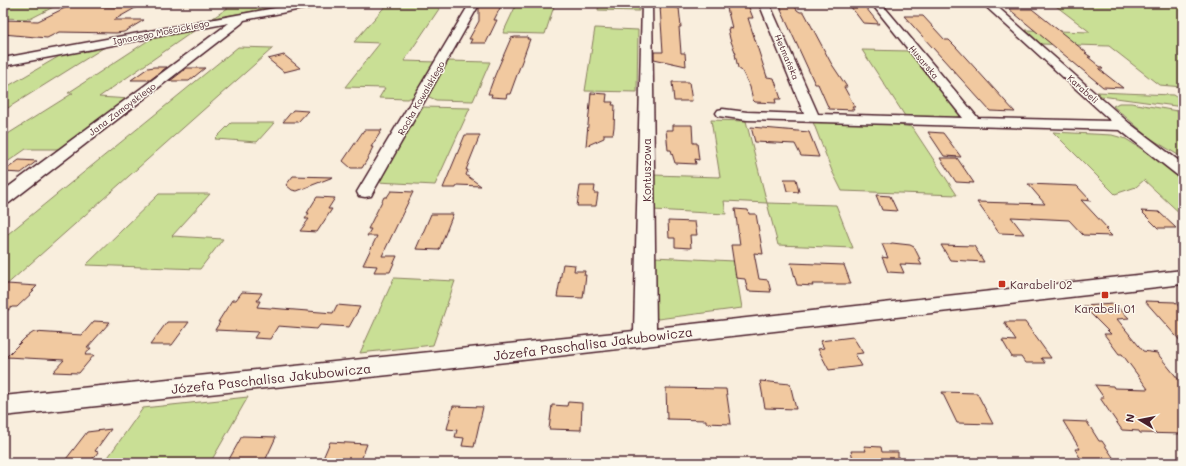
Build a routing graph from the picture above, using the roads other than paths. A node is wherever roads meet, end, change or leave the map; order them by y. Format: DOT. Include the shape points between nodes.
graph roads {
  1 [pos="318,3"];
  2 [pos="475,3"];
  3 [pos="647,3"];
  4 [pos="764,3"];
  5 [pos="876,3"];
  6 [pos="987,3"];
  7 [pos="239,18"];
  8 [pos="3,62"];
  9 [pos="723,113"];
  10 [pos="811,114"];
  11 [pos="973,121"];
  12 [pos="1124,126"];
  13 [pos="1183,172"];
  14 [pos="365,192"];
  15 [pos="3,199"];
  16 [pos="1183,277"];
  17 [pos="645,337"];
  18 [pos="3,406"];
  1 -- 7 [label="street, Ignacego Mościckiego"];
  2 -- 14 [label="street, Rocha Kowalskiego"];
  3 -- 17 [label="street, Kontuszowa"];
  4 -- 10 [label="street, Hetmańska"];
  5 -- 11 [label="street, Husarska"];
  6 -- 12 [label="street, Karabeli"];
  7 -- 8 [label="street, Ignacego Mościckiego"];
  7 -- 15 [label="street, Jana Zamoyskiego"];
  9 -- 10 [label="street" via="747,116"];
  10 -- 11 [label="street"];
  11 -- 12 [label="street"];
  12 -- 13 [label="street, Karabeli"];
  16 -- 17 [label="street, Józefa Paschalisa Jakubowicza"];
  17 -- 18 [label="street, Józefa Paschalisa Jakubowicza"];
}
